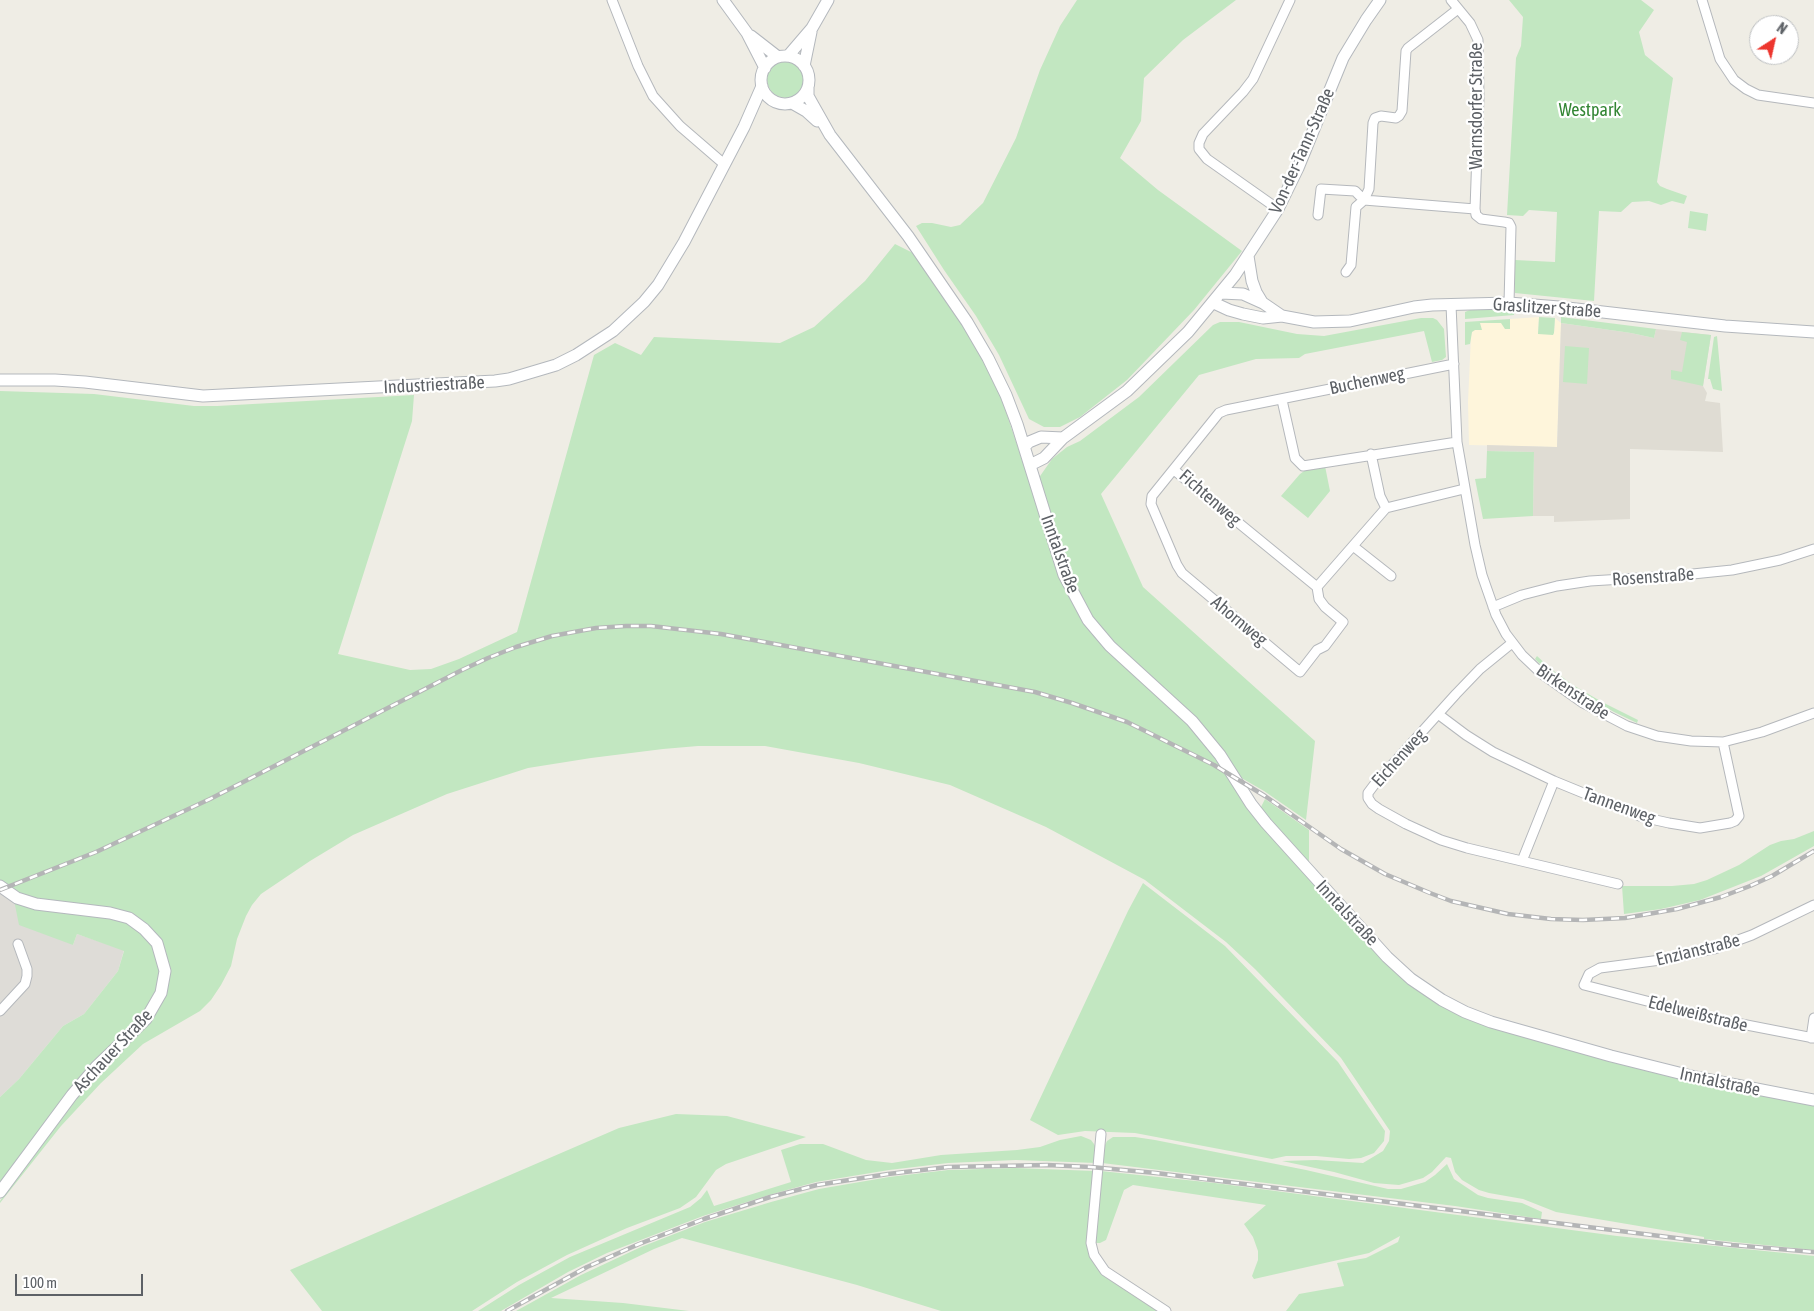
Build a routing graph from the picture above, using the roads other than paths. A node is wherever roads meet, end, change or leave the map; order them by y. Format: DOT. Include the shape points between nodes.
graph roads {
  1 [pos="612,0"];
  2 [pos="723,0"];
  3 [pos="828,0"];
  4 [pos="1290,0"];
  5 [pos="1380,0"];
  6 [pos="1451,0"];
  7 [pos="1702,0"];
  8 [pos="1458,9"];
  9 [pos="812,28"];
  10 [pos="747,33"];
  11 [pos="783,56"];
  12 [pos="804,66"];
  13 [pos="765,68"];
  14 [pos="762,86"];
  15 [pos="808,88"];
  16 [pos="774,101"];
  17 [pos="792,103"];
  18 [pos="1814,103"];
  19 [pos="744,127"];
  20 [pos="830,135"];
  21 [pos="724,164"];
  22 [pos="1364,200"];
  23 [pos="1278,209"];
  24 [pos="1475,209"];
  25 [pos="1318,215"];
  26 [pos="1248,256"];
  27 [pos="1346,272"];
  28 [pos="1221,293"];
  29 [pos="1214,303"];
  30 [pos="1263,303"];
  31 [pos="1509,303"];
  32 [pos="1451,305"];
  33 [pos="1282,316"];
  34 [pos="1814,332"];
  35 [pos="1454,364"];
  36 [pos="0,380"];
  37 [pos="1282,400"];
  38 [pos="1017,424"];
  39 [pos="1042,437"];
  40 [pos="1063,438"];
  41 [pos="1457,442"];
  42 [pos="1024,447"];
  43 [pos="1371,454"];
  44 [pos="1030,465"];
  45 [pos="1174,470"];
  46 [pos="1464,489"];
  47 [pos="1386,508"];
  48 [pos="1353,546"];
  49 [pos="1814,549"];
  50 [pos="1391,576"];
  51 [pos="1317,587"];
  52 [pos="1493,607"];
  53 [pos="1512,643"];
  54 [pos="1814,713"];
  55 [pos="1438,714"];
  56 [pos="1723,742"];
  57 [pos="1554,780"];
  58 [pos="1522,861"];
  59 [pos="1618,884"];
  60 [pos="0,886"];
  61 [pos="1814,905"];
  62 [pos="18,944"];
  63 [pos="1584,985"];
  64 [pos="0,1010"];
  65 [pos="1814,1018"];
  66 [pos="1812,1038"];
  67 [pos="1814,1100"];
  68 [pos="1101,1134"];
  69 [pos="0,1192"];
  70 [pos="1166,1311"];
  1 -- 21 [label="street" via="653,96 680,126"];
  2 -- 10 [label="street"];
  3 -- 9 [label="street"];
  4 -- 23 [label="street" via="1253,79 1199,142 1199,149 1206,159"];
  5 -- 23 [label="street, Von-der-Tann-Straße" via="1343,58"];
  6 -- 8 [label="street, Warnsdorfer Straße"];
  7 -- 18 [label="street" via="1720,59 1734,80 1758,95"];
  8 -- 22 [label="street" via="1406,51 1402,111 1396,118 1381,116 1373,123 1369,189"];
  8 -- 24 [label="street, Warnsdorfer Straße" via="1476,33 1480,46"];
  9 -- 11 [label="street"];
  9 -- 12 [label="street"];
  10 -- 11 [label="street"];
  10 -- 13 [label="street"];
  11 -- 12 [label="street" via="799,60"];
  11 -- 13 [label="street" via="769,62"];
  12 -- 15 [label="street" via="808,74"];
  13 -- 14 [label="street"];
  14 -- 16 [label="street"];
  14 -- 19 [label="street, Industriestraße"];
  15 -- 17 [label="street"];
  15 -- 20 [label="street" via="810,101"];
  16 -- 17 [label="street"];
  16 -- 19 [label="street, Industriestraße" via="762,107"];
  17 -- 20 [label="street" via="806,110"];
  19 -- 21 [label="street, Industriestraße"];
  20 -- 38 [label="street, Inntalstraße" via="908,236 967,322 988,358"];
  21 -- 36 [label="street, Industriestraße" via="672,264 644,302 598,342 533,373 502,380 443,385 202,396 77,382"];
  22 -- 24 [label="street"];
  22 -- 25 [label="street" via="1355,191 1321,189"];
  22 -- 27 [label="street" via="1356,207 1351,266"];
  23 -- 26 [label="street, Von-der-Tann-Straße"];
  24 -- 31 [label="street" via="1481,219 1509,223 1511,228"];
  26 -- 28 [label="street, Von-der-Tann-Straße"];
  26 -- 30 [label="street, Graslitzer Straße" via="1252,281"];
  28 -- 29 [label="street, Von-der-Tann-Straße"];
  28 -- 30 [label="street, Graslitzer Straße" via="1243,294"];
  29 -- 33 [label="street, Graslitzer Straße" via="1263,318"];
  29 -- 40 [label="street, Von-der-Tann-Straße" via="1128,391"];
  30 -- 33 [label="street, Graslitzer Straße"];
  31 -- 32 [label="street, Graslitzer Straße"];
  31 -- 34 [label="street, Graslitzer Straße"];
  32 -- 33 [label="street, Graslitzer Straße" via="1414,307 1350,321 1297,320"];
  32 -- 35 [label="street, Birkenstraße"];
  35 -- 37 [label="street, Buchenweg"];
  35 -- 41 [label="street, Birkenstraße"];
  37 -- 43 [label="street" via="1299,464 1303,466"];
  37 -- 45 [label="street, Fichtenweg" via="1220,413"];
  38 -- 39 [label="street"];
  38 -- 42 [label="street, Inntalstraße"];
  39 -- 40 [label="street"];
  39 -- 42 [label="street"];
  40 -- 44 [label="street, Von-der-Tann-Straße" via="1044,458"];
  41 -- 43 [label="street"];
  41 -- 46 [label="street, Birkenstraße"];
  42 -- 44 [label="street, Inntalstraße"];
  43 -- 47 [label="street" via="1380,496"];
  44 -- 67 [label="street, Inntalstraße" via="1064,574 1097,632 1192,721 1285,846 1387,957 1421,987 1465,1012 1523,1032 1695,1077"];
  45 -- 51 [label="street, Fichtenweg"];
  45 -- 51 [label="street, Ahornweg" via="1150,500 1177,565 1182,573 1300,672 1343,622 1319,599"];
  46 -- 47 [label="street"];
  46 -- 52 [label="street, Birkenstraße" via="1480,566"];
  47 -- 48 [label="street"];
  48 -- 50 [label="street"];
  48 -- 51 [label="street"];
  49 -- 52 [label="street, Rosenstraße" via="1732,570 1574,583 1532,592"];
  52 -- 53 [label="street, Birkenstraße"];
  53 -- 55 [label="street, Eichenweg" via="1467,682"];
  53 -- 56 [label="street, Birkenstraße" via="1554,684 1610,719 1657,736"];
  54 -- 56 [label="street, Birkenstraße"];
  55 -- 57 [label="street, Tannenweg" via="1493,752"];
  55 -- 58 [label="street, Eichenweg" via="1374,785 1368,793 1369,801 1380,810 1441,840"];
  56 -- 57 [label="street, Tannenweg" via="1739,816 1730,823 1700,828 1646,818"];
  57 -- 58 [label="street"];
  58 -- 59 [label="street, Eichenweg"];
  60 -- 69 [label="street, Aschauer Straße" via="18,898 36,904 129,918 157,943 165,971 161,993 146,1019 72,1095"];
  61 -- 63 [label="street, Enzianstraße" via="1714,949 1600,968 1589,974"];
  62 -- 64 [label="street" via="27,969 25,984"];
  63 -- 66 [label="street, Edelweißstraße" via="1721,1020"];
  65 -- 66 [label="street"];
  68 -- 70 [label="street" via="1091,1243 1094,1255 1105,1271"];
}
